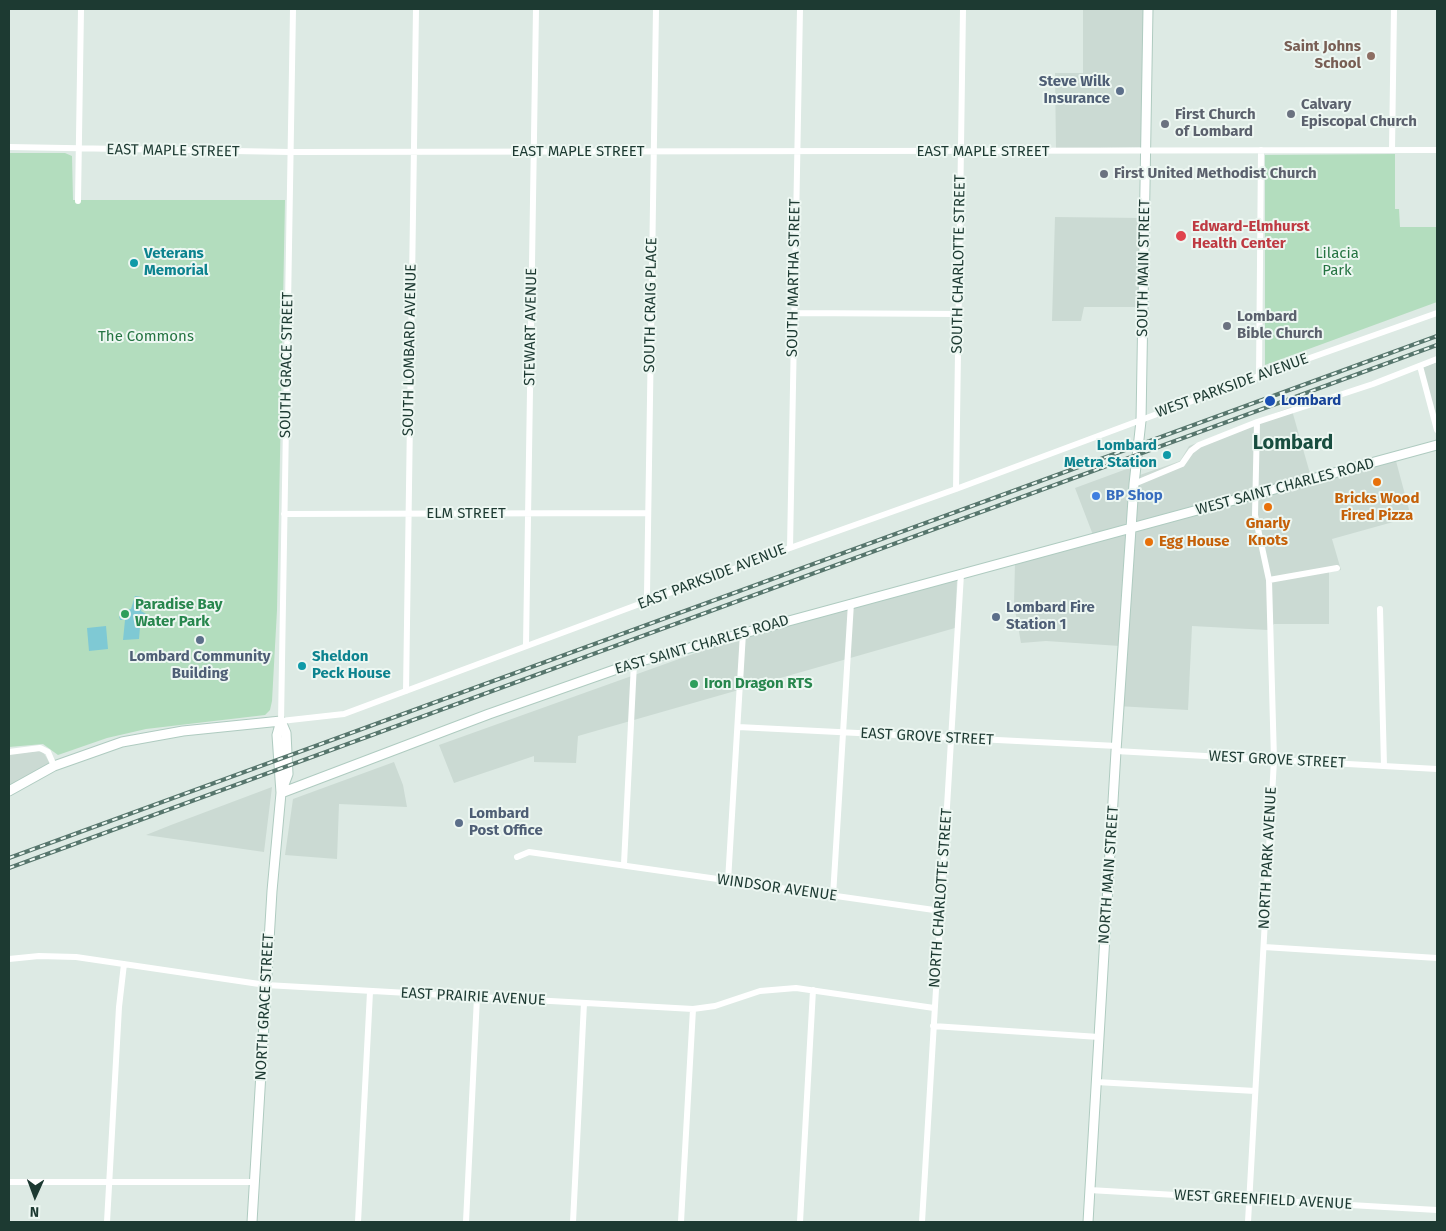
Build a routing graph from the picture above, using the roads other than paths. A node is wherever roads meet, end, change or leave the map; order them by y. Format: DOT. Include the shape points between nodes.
graph roads {
  1 [pos="81,9"];
  2 [pos="293,9"];
  3 [pos="416,9"];
  4 [pos="536,9"];
  5 [pos="656,9"];
  6 [pos="800,9"];
  7 [pos="963,9"];
  8 [pos="1148,9"];
  9 [pos="1394,9"];
  10 [pos="9,147"];
  11 [pos="78,149"];
  12 [pos="1146,150"];
  13 [pos="1261,150"];
  14 [pos="1392,150"];
  15 [pos="1437,150"];
  16 [pos="796,151"];
  17 [pos="290,152"];
  18 [pos="413,152"];
  19 [pos="533,152"];
  20 [pos="653,152"];
  21 [pos="961,152"];
  22 [pos="78,201"];
  23 [pos="793,313"];
  24 [pos="1437,313"];
  25 [pos="958,314"];
  26 [pos="1437,359"];
  27 [pos="1420,366"];
  28 [pos="1259,376"];
  29 [pos="1141,421"];
  30 [pos="1257,422"];
  31 [pos="1437,430"];
  32 [pos="1437,445"];
  33 [pos="1134,484"];
  34 [pos="956,490"];
  35 [pos="1256,495"];
  36 [pos="648,513"];
  37 [pos="284,514"];
  38 [pos="408,514"];
  39 [pos="528,514"];
  40 [pos="1132,527"];
  41 [pos="790,548"];
  42 [pos="1337,568"];
  43 [pos="961,574"];
  44 [pos="1269,580"];
  45 [pos="649,601"];
  46 [pos="851,603"];
  47 [pos="1380,609"];
  48 [pos="743,633"];
  49 [pos="526,645"];
  50 [pos="634,663"];
  51 [pos="406,691"];
  52 [pos="281,721"];
  53 [pos="738,727"];
  54 [pos="843,733"];
  55 [pos="952,738"];
  56 [pos="1117,749"];
  57 [pos="9,752"];
  58 [pos="1274,760"];
  59 [pos="54,766"];
  60 [pos="1384,766"];
  61 [pos="1437,769"];
  62 [pos="9,790"];
  63 [pos="282,793"];
  64 [pos="517,857"];
  65 [pos="624,864"];
  66 [pos="728,881"];
  67 [pos="833,896"];
  68 [pos="941,911"];
  69 [pos="1264,947"];
  70 [pos="1437,958"];
  71 [pos="9,959"];
  72 [pos="124,964"];
  73 [pos="266,985"];
  74 [pos="813,990"];
  75 [pos="370,992"];
  76 [pos="478,997"];
  77 [pos="584,1003"];
  78 [pos="934,1008"];
  79 [pos="693,1009"];
  80 [pos="933,1026"];
  81 [pos="1099,1038"];
  82 [pos="1096,1082"];
  83 [pos="1255,1091"];
  84 [pos="9,1182"];
  85 [pos="109,1182"];
  86 [pos="255,1182"];
  87 [pos="1089,1190"];
  88 [pos="1249,1200"];
  89 [pos="1437,1210"];
  90 [pos="107,1222"];
  91 [pos="252,1222"];
  92 [pos="358,1222"];
  93 [pos="466,1222"];
  94 [pos="573,1222"];
  95 [pos="681,1222"];
  96 [pos="800,1222"];
  97 [pos="922,1222"];
  98 [pos="1088,1222"];
  99 [pos="1248,1222"];
  1 -- 11 [label="street"];
  2 -- 17 [label="street, SOUTH GRACE STREET"];
  3 -- 18 [label="street, SOUTH LOMBARD AVENUE"];
  4 -- 19 [label="street, STEWART AVENUE"];
  5 -- 20 [label="street, SOUTH CRAIG PLACE"];
  6 -- 16 [label="street, SOUTH MARTHA STREET"];
  7 -- 21 [label="street, SOUTH CHARLOTTE STREET"];
  8 -- 12 [label="main road, SOUTH MAIN STREET"];
  9 -- 14 [label="street"];
  10 -- 11 [label="street, EAST MAPLE STREET"];
  11 -- 17 [label="street, EAST MAPLE STREET"];
  11 -- 22 [label="street"];
  12 -- 13 [label="street, EAST MAPLE STREET"];
  12 -- 21 [label="street, EAST MAPLE STREET"];
  12 -- 29 [label="main road, SOUTH MAIN STREET"];
  13 -- 14 [label="street, EAST MAPLE STREET"];
  13 -- 28 [label="street"];
  14 -- 15 [label="street, EAST MAPLE STREET"];
  16 -- 20 [label="street, EAST MAPLE STREET"];
  16 -- 21 [label="street, EAST MAPLE STREET"];
  16 -- 23 [label="street, SOUTH MARTHA STREET"];
  17 -- 18 [label="street, EAST MAPLE STREET"];
  17 -- 37 [label="street, SOUTH GRACE STREET"];
  18 -- 19 [label="street, EAST MAPLE STREET"];
  18 -- 38 [label="street, SOUTH LOMBARD AVENUE"];
  19 -- 20 [label="street, EAST MAPLE STREET"];
  19 -- 39 [label="street, STEWART AVENUE"];
  20 -- 36 [label="street, SOUTH CRAIG PLACE"];
  21 -- 25 [label="street, SOUTH CHARLOTTE STREET"];
  23 -- 25 [label="street"];
  23 -- 41 [label="street, SOUTH MARTHA STREET"];
  24 -- 28 [label="street, WEST PARKSIDE AVENUE"];
  25 -- 34 [label="street, SOUTH CHARLOTTE STREET"];
  26 -- 27 [label="street"];
  27 -- 30 [label="street"];
  27 -- 31 [label="street"];
  28 -- 29 [label="street, WEST PARKSIDE AVENUE"];
  29 -- 33 [label="main road, SOUTH MAIN STREET"];
  29 -- 34 [label="street, EAST PARKSIDE AVENUE"];
  30 -- 33 [label="street" via="1199,445 1182,464"];
  30 -- 35 [label="street, NORTH PARK AVENUE"];
  32 -- 35 [label="main road, WEST SAINT CHARLES ROAD"];
  33 -- 40 [label="main road, SOUTH MAIN STREET"];
  34 -- 41 [label="street, EAST PARKSIDE AVENUE"];
  35 -- 40 [label="main road, WEST SAINT CHARLES ROAD"];
  35 -- 44 [label="street, NORTH PARK AVENUE" via="1255,515"];
  36 -- 39 [label="street, ELM STREET"];
  36 -- 45 [label="street, SOUTH CRAIG PLACE"];
  37 -- 38 [label="street, ELM STREET"];
  37 -- 52 [label="street, SOUTH GRACE STREET"];
  38 -- 39 [label="street, ELM STREET"];
  38 -- 51 [label="street, SOUTH LOMBARD AVENUE"];
  39 -- 49 [label="street, STEWART AVENUE"];
  40 -- 43 [label="main road, EAST SAINT CHARLES ROAD"];
  40 -- 56 [label="main road, NORTH MAIN STREET"];
  41 -- 45 [label="street, EAST PARKSIDE AVENUE"];
  42 -- 44 [label="street"];
  43 -- 46 [label="main road, EAST SAINT CHARLES ROAD"];
  43 -- 55 [label="street, NORTH CHARLOTTE STREET"];
  44 -- 58 [label="street, NORTH PARK AVENUE"];
  45 -- 49 [label="street, EAST PARKSIDE AVENUE"];
  46 -- 48 [label="main road, EAST SAINT CHARLES ROAD"];
  46 -- 54 [label="street"];
  47 -- 60 [label="street"];
  48 -- 50 [label="main road, EAST SAINT CHARLES ROAD"];
  48 -- 53 [label="street"];
  49 -- 51 [label="street, EAST PARKSIDE AVENUE"];
  50 -- 63 [label="main road, EAST SAINT CHARLES ROAD"];
  50 -- 65 [label="street"];
  51 -- 52 [label="street, EAST PARKSIDE AVENUE" via="337,716"];
  52 -- 59 [label="main road" via="149,736 107,746"];
  52 -- 63 [label="main road, NORTH GRACE STREET" via="286,733 288,774"];
  53 -- 54 [label="street, EAST GROVE STREET"];
  53 -- 66 [label="street"];
  54 -- 55 [label="street, EAST GROVE STREET"];
  54 -- 67 [label="street"];
  55 -- 56 [label="street, EAST GROVE STREET"];
  55 -- 68 [label="street, NORTH CHARLOTTE STREET"];
  56 -- 58 [label="street, WEST GROVE STREET"];
  56 -- 81 [label="main road, NORTH MAIN STREET"];
  57 -- 59 [label="street" via="40,748 48,752"];
  58 -- 60 [label="street, WEST GROVE STREET"];
  58 -- 69 [label="street, NORTH PARK AVENUE"];
  59 -- 62 [label="main road"];
  60 -- 61 [label="street, WEST GROVE STREET"];
  63 -- 73 [label="main road, NORTH GRACE STREET"];
  64 -- 65 [label="street, WINDSOR AVENUE" via="529,852"];
  65 -- 66 [label="street, WINDSOR AVENUE"];
  66 -- 67 [label="street, WINDSOR AVENUE"];
  67 -- 68 [label="street, WINDSOR AVENUE"];
  68 -- 78 [label="street, NORTH CHARLOTTE STREET"];
  69 -- 70 [label="street"];
  69 -- 83 [label="street, NORTH PARK AVENUE"];
  71 -- 72 [label="street, EAST PRAIRIE AVENUE" via="58,956"];
  72 -- 73 [label="street, EAST PRAIRIE AVENUE"];
  72 -- 85 [label="street"];
  73 -- 75 [label="street, EAST PRAIRIE AVENUE"];
  73 -- 86 [label="main road, NORTH GRACE STREET"];
  74 -- 78 [label="street, EAST PRAIRIE AVENUE"];
  74 -- 79 [label="street, EAST PRAIRIE AVENUE" via="772,989 705,1009"];
  74 -- 96 [label="street"];
  75 -- 76 [label="street, EAST PRAIRIE AVENUE"];
  75 -- 92 [label="street"];
  76 -- 77 [label="street, EAST PRAIRIE AVENUE"];
  76 -- 93 [label="street"];
  77 -- 79 [label="street, EAST PRAIRIE AVENUE"];
  77 -- 94 [label="street"];
  78 -- 80 [label="street, NORTH CHARLOTTE STREET"];
  79 -- 95 [label="street"];
  80 -- 81 [label="street"];
  80 -- 97 [label="street, NORTH CHARLOTTE STREET"];
  81 -- 82 [label="main road, NORTH MAIN STREET"];
  82 -- 83 [label="street"];
  82 -- 87 [label="main road, NORTH MAIN STREET"];
  83 -- 88 [label="street, NORTH PARK AVENUE"];
  84 -- 85 [label="street"];
  85 -- 86 [label="street"];
  85 -- 90 [label="street"];
  86 -- 91 [label="main road, NORTH GRACE STREET"];
  87 -- 88 [label="street, WEST GREENFIELD AVENUE"];
  87 -- 98 [label="main road, NORTH MAIN STREET"];
  88 -- 89 [label="street, WEST GREENFIELD AVENUE"];
  88 -- 99 [label="street, NORTH PARK AVENUE"];
}
